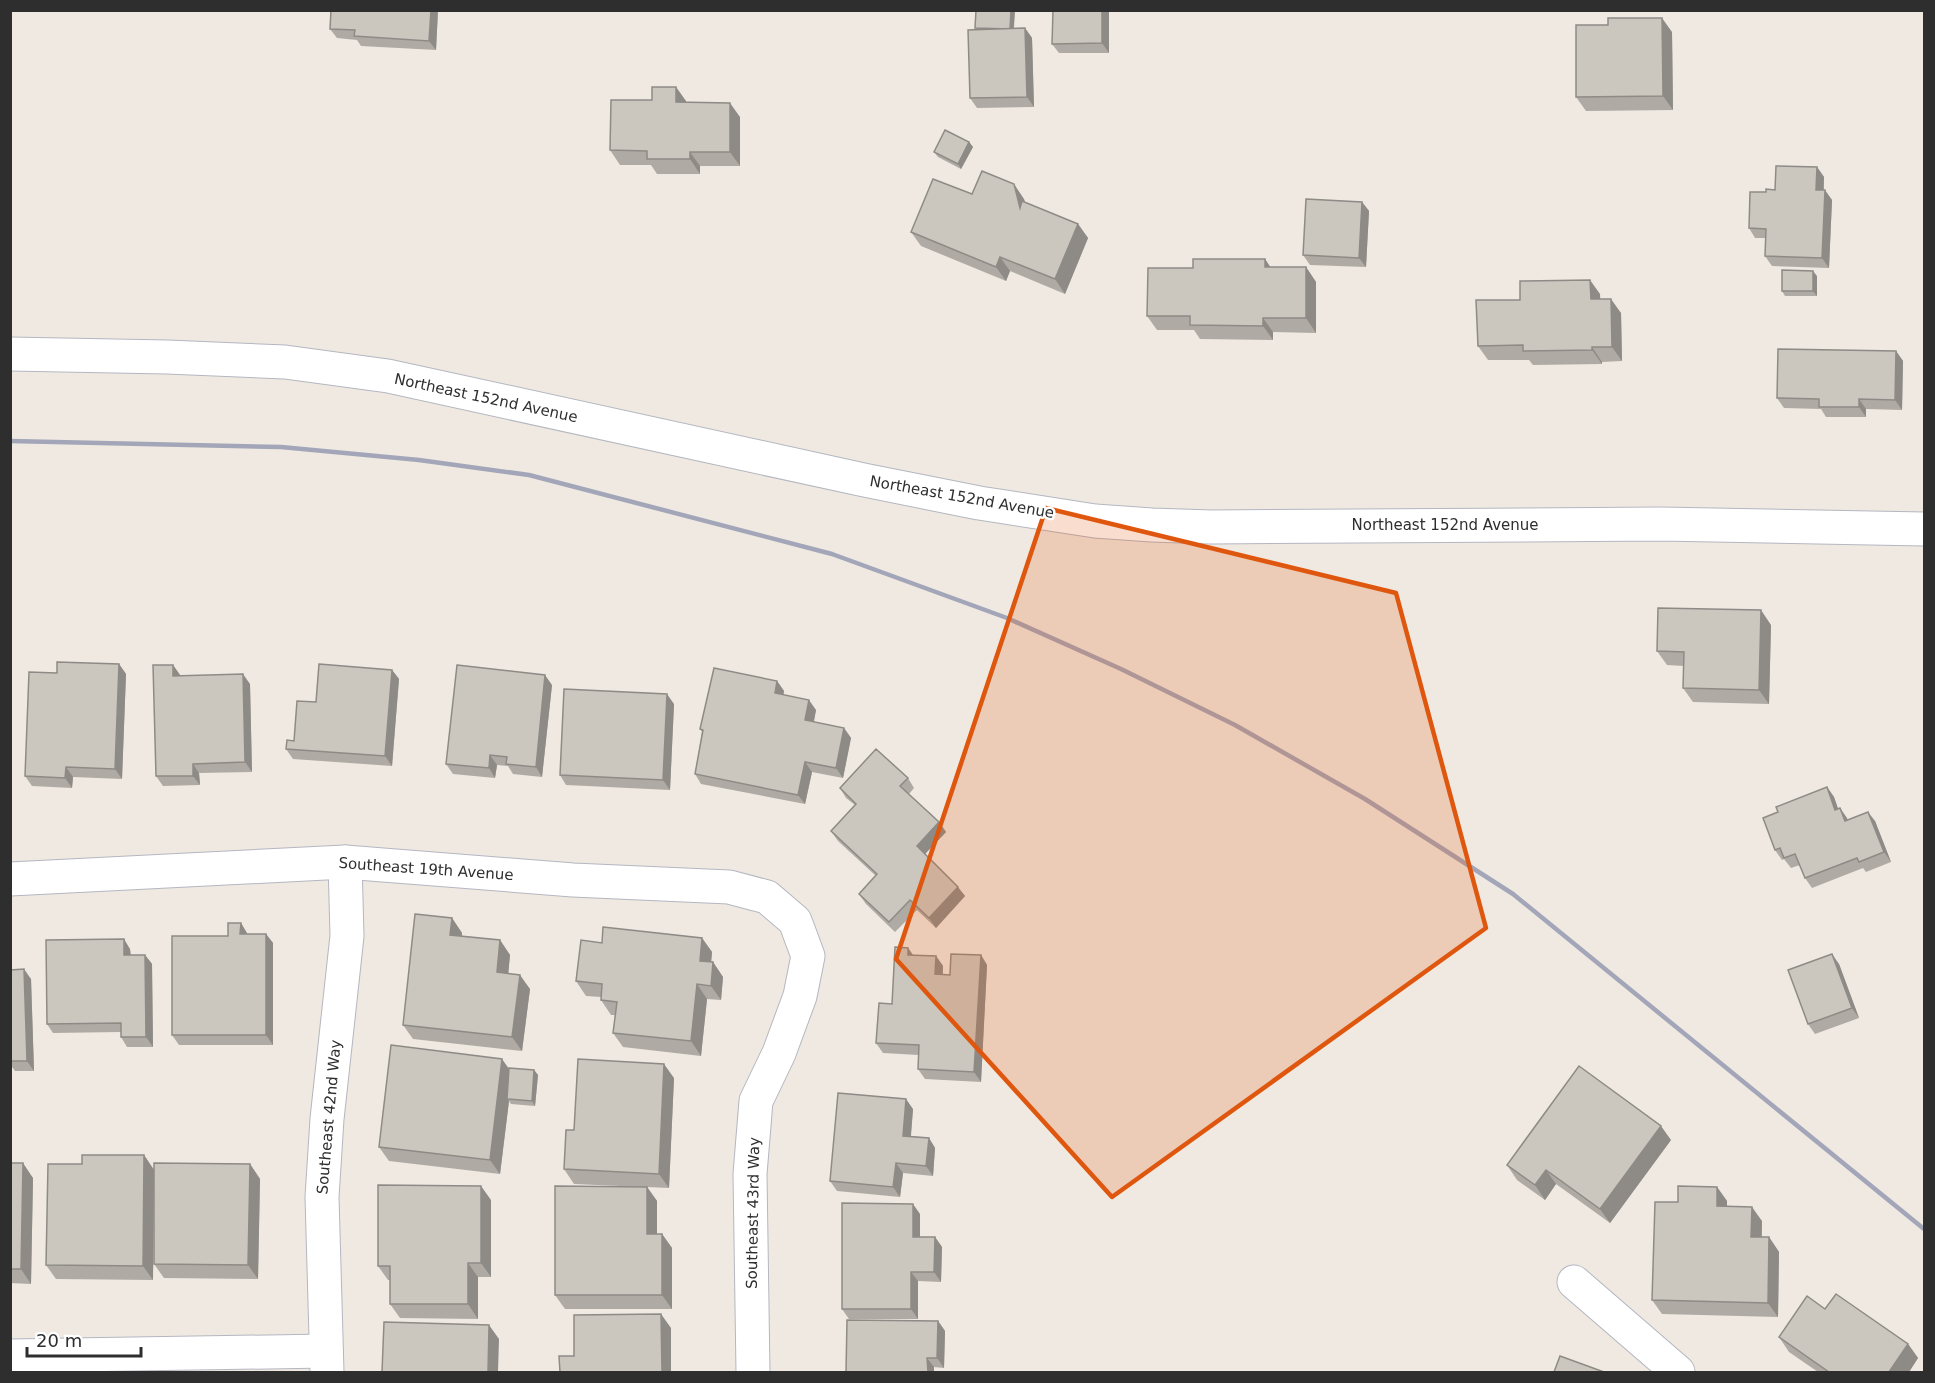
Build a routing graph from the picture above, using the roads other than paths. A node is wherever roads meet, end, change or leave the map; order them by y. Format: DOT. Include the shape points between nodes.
graph roads {
  1 [pos="10,354"];
  2 [pos="1924,529"];
  3 [pos="345,862"];
  4 [pos="10,879"];
  5 [pos="795,921"];
  6 [pos="1574,1282"];
  7 [pos="10,1356"];
  8 [pos="327,1362"];
  9 [pos="753,1372"];
  10 [pos="1678,1372"];
  1 -- 2 [label="street, Northeast 152nd Avenue" via="285,362 408,379 864,480 1095,521 1211,526 1660,524"];
  3 -- 4 [label="street, Southeast 19th Avenue"];
  3 -- 5 [label="street, Southeast 19th Avenue" via="573,880 729,887 767,897"];
  3 -- 8 [label="street, Southeast 42nd Way" via="347,936 322,1197"];
  5 -- 9 [label="street, Southeast 43rd Way" via="808,956 801,996 756,1101 750,1174"];
  6 -- 10 [label="street"];
  7 -- 8 [label="street"];
}
